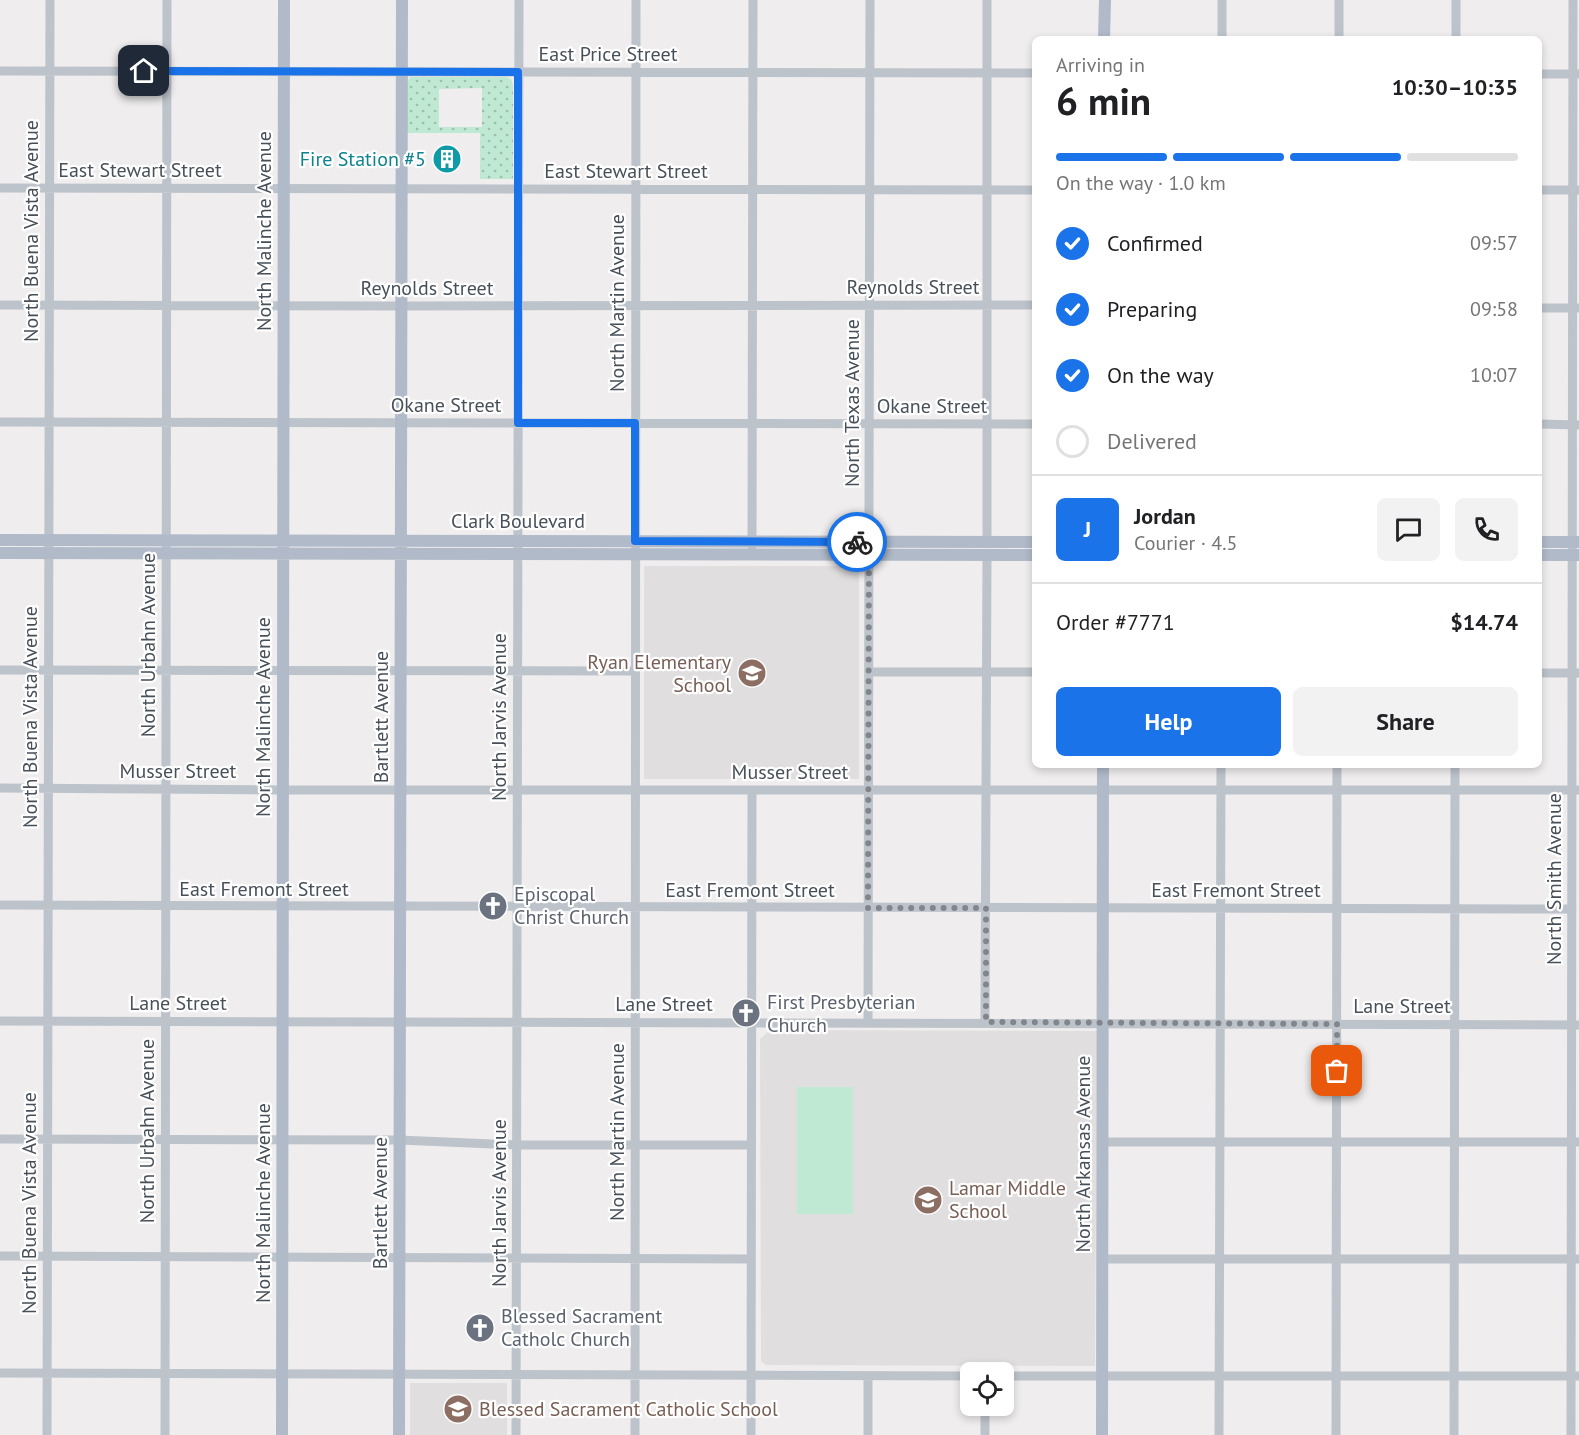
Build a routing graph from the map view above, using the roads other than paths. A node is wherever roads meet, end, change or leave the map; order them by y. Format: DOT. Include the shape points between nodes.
graph roads {
  1 [pos="50,0"];
  2 [pos="167,0"];
  3 [pos="284,0"];
  4 [pos="402,0"];
  5 [pos="519,0"];
  6 [pos="636,0"];
  7 [pos="753,0"];
  8 [pos="870,0"];
  9 [pos="987,0"];
  10 [pos="1105,0"];
  11 [pos="1222,0"];
  12 [pos="1339,0"];
  13 [pos="1456,0"];
  14 [pos="1573,0"];
  15 [pos="1104,36"];
  16 [pos="1222,36"];
  17 [pos="1339,36"];
  18 [pos="1456,36"];
  19 [pos="0,71"];
  20 [pos="50,71"];
  21 [pos="167,71"];
  22 [pos="284,72"];
  23 [pos="401,72"];
  24 [pos="518,72"];
  25 [pos="636,72"];
  26 [pos="753,72"];
  27 [pos="870,73"];
  28 [pos="987,73"];
  29 [pos="1032,73"];
  30 [pos="1542,74"];
  31 [pos="1576,74"];
  32 [pos="0,188"];
  33 [pos="49,188"];
  34 [pos="167,188"];
  35 [pos="284,188"];
  36 [pos="401,188"];
  37 [pos="518,188"];
  38 [pos="636,189"];
  39 [pos="753,189"];
  40 [pos="870,189"];
  41 [pos="987,189"];
  42 [pos="1032,190"];
  43 [pos="1542,190"];
  44 [pos="1576,190"];
  45 [pos="0,305"];
  46 [pos="49,305"];
  47 [pos="167,305"];
  48 [pos="753,305"];
  49 [pos="870,305"];
  50 [pos="987,305"];
  51 [pos="1032,305"];
  52 [pos="284,306"];
  53 [pos="401,306"];
  54 [pos="518,306"];
  55 [pos="635,306"];
  56 [pos="1542,308"];
  57 [pos="1576,308"];
  58 [pos="0,422"];
  59 [pos="49,422"];
  60 [pos="167,423"];
  61 [pos="283,423"];
  62 [pos="401,423"];
  63 [pos="518,423"];
  64 [pos="635,423"];
  65 [pos="752,424"];
  66 [pos="870,424"];
  67 [pos="987,424"];
  68 [pos="1032,424"];
  69 [pos="1542,424"];
  70 [pos="1576,424"];
  71 [pos="0,540"];
  72 [pos="48,540"];
  73 [pos="166,540"];
  74 [pos="283,540"];
  75 [pos="400,541"];
  76 [pos="518,541"];
  77 [pos="635,541"];
  78 [pos="752,541"];
  79 [pos="869,542"];
  80 [pos="1032,542"];
  81 [pos="1542,542"];
  82 [pos="1576,542"];
  83 [pos="987,548"];
  84 [pos="0,553"];
  85 [pos="48,554"];
  86 [pos="166,554"];
  87 [pos="283,554"];
  88 [pos="400,554"];
  89 [pos="518,554"];
  90 [pos="635,554"];
  91 [pos="752,554"];
  92 [pos="869,555"];
  93 [pos="1032,555"];
  94 [pos="1542,555"];
  95 [pos="1576,555"];
  96 [pos="0,670"];
  97 [pos="48,670"];
  98 [pos="166,671"];
  99 [pos="283,671"];
  100 [pos="400,671"];
  101 [pos="518,671"];
  102 [pos="635,671"];
  103 [pos="869,672"];
  104 [pos="986,672"];
  105 [pos="1032,672"];
  106 [pos="1542,673"];
  107 [pos="1575,673"];
  108 [pos="1103,768"];
  109 [pos="1221,768"];
  110 [pos="1337,768"];
  111 [pos="1455,768"];
  112 [pos="0,788"];
  113 [pos="48,788"];
  114 [pos="166,789"];
  115 [pos="283,790"];
  116 [pos="400,790"];
  117 [pos="517,790"];
  118 [pos="634,790"];
  119 [pos="752,790"];
  120 [pos="869,790"];
  121 [pos="986,790"];
  122 [pos="1103,790"];
  123 [pos="1221,790"];
  124 [pos="1337,790"];
  125 [pos="1455,790"];
  126 [pos="1575,790"];
  127 [pos="0,905"];
  128 [pos="48,905"];
  129 [pos="166,906"];
  130 [pos="283,907"];
  131 [pos="400,907"];
  132 [pos="517,907"];
  133 [pos="634,907"];
  134 [pos="751,908"];
  135 [pos="868,908"];
  136 [pos="986,908"];
  137 [pos="1103,908"];
  138 [pos="1220,908"];
  139 [pos="1337,908"];
  140 [pos="1455,908"];
  141 [pos="1572,909"];
  142 [pos="0,1021"];
  143 [pos="48,1021"];
  144 [pos="165,1021"];
  145 [pos="282,1021"];
  146 [pos="400,1021"];
  147 [pos="517,1022"];
  148 [pos="634,1022"];
  149 [pos="751,1022"];
  150 [pos="868,1022"];
  151 [pos="986,1022"];
  152 [pos="1103,1024"];
  153 [pos="1220,1024"];
  154 [pos="1337,1024"];
  155 [pos="1454,1024"];
  156 [pos="1575,1024"];
  157 [pos="0,1139"];
  158 [pos="48,1139"];
  159 [pos="165,1140"];
  160 [pos="282,1140"];
  161 [pos="399,1140"];
  162 [pos="1220,1141"];
  163 [pos="1337,1141"];
  164 [pos="1102,1142"];
  165 [pos="1454,1142"];
  166 [pos="1575,1142"];
  167 [pos="517,1144"];
  168 [pos="636,1144"];
  169 [pos="751,1144"];
  170 [pos="0,1256"];
  171 [pos="47,1256"];
  172 [pos="165,1256"];
  173 [pos="399,1256"];
  174 [pos="282,1257"];
  175 [pos="516,1259"];
  176 [pos="635,1259"];
  177 [pos="751,1259"];
  178 [pos="1102,1259"];
  179 [pos="1220,1259"];
  180 [pos="1337,1259"];
  181 [pos="1454,1259"];
  182 [pos="1575,1259"];
  183 [pos="0,1373"];
  184 [pos="47,1373"];
  185 [pos="165,1373"];
  186 [pos="282,1373"];
  187 [pos="399,1373"];
  188 [pos="516,1375"];
  189 [pos="635,1375"];
  190 [pos="751,1375"];
  191 [pos="868,1376"];
  192 [pos="960,1376"];
  193 [pos="1014,1376"];
  194 [pos="1102,1376"];
  195 [pos="1219,1376"];
  196 [pos="1336,1376"];
  197 [pos="1454,1376"];
  198 [pos="1575,1376"];
  199 [pos="985,1416"];
  200 [pos="47,1435"];
  201 [pos="165,1435"];
  202 [pos="282,1435"];
  203 [pos="399,1435"];
  204 [pos="516,1435"];
  205 [pos="635,1435"];
  206 [pos="751,1435"];
  207 [pos="868,1435"];
  208 [pos="985,1435"];
  209 [pos="1102,1435"];
  210 [pos="1219,1435"];
  211 [pos="1336,1435"];
  212 [pos="1454,1435"];
  213 [pos="1571,1435"];
  1 -- 20 [label="street, North Buena Vista Avenue"];
  2 -- 21 [label="street, North Urbahn Avenue"];
  3 -- 22 [label="main road, North Malinche Avenue"];
  4 -- 23 [label="main road, Bartlett Avenue"];
  5 -- 24 [label="street, North Jarvis Avenue"];
  6 -- 25 [label="street, North Martin Avenue"];
  7 -- 26 [label="street"];
  8 -- 27 [label="street, North Texas Avenue"];
  9 -- 28 [label="street"];
  10 -- 15 [label="main road"];
  11 -- 16 [label="street"];
  12 -- 17 [label="street"];
  13 -- 18 [label="street"];
  14 -- 31 [label="street, North Smith Avenue"];
  19 -- 20 [label="street, East Price Street"];
  20 -- 21 [label="street, East Price Street"];
  20 -- 33 [label="street, North Buena Vista Avenue"];
  21 -- 22 [label="street, East Price Street"];
  21 -- 34 [label="street, North Urbahn Avenue"];
  22 -- 23 [label="street, East Price Street"];
  22 -- 35 [label="main road, North Malinche Avenue"];
  23 -- 24 [label="street, East Price Street"];
  23 -- 36 [label="main road, Bartlett Avenue"];
  24 -- 25 [label="street, East Price Street"];
  24 -- 37 [label="street, North Jarvis Avenue"];
  25 -- 26 [label="street, East Price Street"];
  25 -- 38 [label="street, North Martin Avenue"];
  26 -- 27 [label="street, East Price Street"];
  26 -- 39 [label="street"];
  27 -- 28 [label="street, East Price Street"];
  27 -- 40 [label="street, North Texas Avenue"];
  28 -- 29 [label="street, East Price Street"];
  28 -- 41 [label="street"];
  30 -- 31 [label="street"];
  31 -- 44 [label="street, North Smith Avenue"];
  32 -- 33 [label="street, East Stewart Street"];
  33 -- 34 [label="street, East Stewart Street"];
  33 -- 46 [label="street, North Buena Vista Avenue"];
  34 -- 35 [label="street, East Stewart Street"];
  34 -- 47 [label="street, North Urbahn Avenue"];
  35 -- 36 [label="street, East Stewart Street"];
  35 -- 52 [label="main road, North Malinche Avenue"];
  36 -- 37 [label="street, East Stewart Street"];
  36 -- 53 [label="main road, Bartlett Avenue"];
  37 -- 38 [label="street, East Stewart Street"];
  37 -- 54 [label="street, North Jarvis Avenue"];
  38 -- 39 [label="street, East Stewart Street"];
  38 -- 55 [label="street, North Martin Avenue"];
  39 -- 40 [label="street, East Stewart Street"];
  39 -- 48 [label="street"];
  40 -- 41 [label="street, East Stewart Street"];
  40 -- 49 [label="street, North Texas Avenue"];
  41 -- 42 [label="street, East Stewart Street"];
  41 -- 50 [label="street"];
  43 -- 44 [label="street"];
  44 -- 57 [label="street, North Smith Avenue"];
  45 -- 46 [label="street, Reynolds Street"];
  46 -- 47 [label="street, Reynolds Street"];
  46 -- 59 [label="street, North Buena Vista Avenue"];
  47 -- 52 [label="street, Reynolds Street"];
  47 -- 60 [label="street, North Urbahn Avenue"];
  48 -- 49 [label="street, Reynolds Street"];
  48 -- 55 [label="street, Reynolds Street"];
  48 -- 65 [label="street"];
  49 -- 50 [label="street, Reynolds Street"];
  49 -- 66 [label="street, North Texas Avenue"];
  50 -- 51 [label="street, Reynolds Street"];
  50 -- 67 [label="street"];
  52 -- 53 [label="street, Reynolds Street"];
  52 -- 61 [label="main road, North Malinche Avenue"];
  53 -- 54 [label="street, Reynolds Street"];
  53 -- 62 [label="main road, Bartlett Avenue"];
  54 -- 55 [label="street, Reynolds Street"];
  54 -- 63 [label="street, North Jarvis Avenue"];
  55 -- 64 [label="street, North Martin Avenue"];
  56 -- 57 [label="street"];
  57 -- 70 [label="street, North Smith Avenue"];
  58 -- 59 [label="street, Okane Street"];
  59 -- 60 [label="street, Okane Street"];
  59 -- 72 [label="street, North Buena Vista Avenue"];
  60 -- 61 [label="street, Okane Street"];
  60 -- 73 [label="street, North Urbahn Avenue"];
  61 -- 62 [label="street, Okane Street"];
  61 -- 74 [label="main road, North Malinche Avenue"];
  62 -- 63 [label="street, Okane Street"];
  62 -- 75 [label="main road, Bartlett Avenue"];
  63 -- 64 [label="street, Okane Street"];
  63 -- 76 [label="street, North Jarvis Avenue"];
  64 -- 65 [label="street, Okane Street"];
  64 -- 77 [label="street, North Martin Avenue"];
  65 -- 66 [label="street, Okane Street"];
  65 -- 78 [label="street"];
  66 -- 67 [label="street, Okane Street"];
  66 -- 79 [label="street, North Texas Avenue"];
  67 -- 68 [label="street, Okane Street"];
  67 -- 83 [label="street"];
  69 -- 70 [label="street"];
  70 -- 82 [label="street, North Smith Avenue"];
  71 -- 72 [label="main road, Clark Boulevard"];
  72 -- 73 [label="main road, Clark Boulevard"];
  72 -- 85 [label="street, North Buena Vista Avenue"];
  73 -- 74 [label="main road, Clark Boulevard"];
  73 -- 86 [label="street, North Urbahn Avenue"];
  74 -- 75 [label="main road, Clark Boulevard"];
  74 -- 87 [label="main road, North Malinche Avenue"];
  75 -- 76 [label="main road, Clark Boulevard"];
  75 -- 88 [label="main road, Bartlett Avenue"];
  76 -- 77 [label="main road, Clark Boulevard"];
  76 -- 89 [label="street, North Jarvis Avenue"];
  77 -- 78 [label="main road, Clark Boulevard"];
  77 -- 90 [label="street, North Martin Avenue"];
  78 -- 79 [label="main road, Clark Boulevard"];
  78 -- 91 [label="street"];
  79 -- 83 [label="main road, Clark Boulevard"];
  79 -- 92 [label="street, North Texas Avenue"];
  80 -- 83 [label="main road, Clark Boulevard"];
  81 -- 82 [label="main road"];
  82 -- 95 [label="street, North Smith Avenue"];
  83 -- 92 [label="main road, Clark Boulevard"];
  83 -- 93 [label="main road, Clark Boulevard"];
  83 -- 104 [label="street"];
  84 -- 85 [label="main road, Clark Boulevard"];
  85 -- 86 [label="main road, Clark Boulevard"];
  85 -- 97 [label="street, North Buena Vista Avenue"];
  86 -- 87 [label="main road, Clark Boulevard"];
  86 -- 98 [label="street, North Urbahn Avenue"];
  87 -- 88 [label="main road, Clark Boulevard"];
  87 -- 99 [label="main road, North Malinche Avenue"];
  88 -- 89 [label="main road, Clark Boulevard"];
  88 -- 100 [label="main road, Bartlett Avenue"];
  89 -- 90 [label="main road, Clark Boulevard"];
  89 -- 101 [label="street, North Jarvis Avenue"];
  90 -- 91 [label="main road, Clark Boulevard"];
  90 -- 102 [label="street, North Martin Avenue"];
  91 -- 92 [label="main road, Clark Boulevard"];
  92 -- 103 [label="street, North Texas Avenue"];
  94 -- 95 [label="main road"];
  95 -- 107 [label="street, North Smith Avenue"];
  96 -- 97 [label="street"];
  97 -- 98 [label="street"];
  97 -- 113 [label="street, North Buena Vista Avenue"];
  98 -- 99 [label="street"];
  98 -- 114 [label="street, North Urbahn Avenue"];
  99 -- 100 [label="street"];
  99 -- 115 [label="main road, North Malinche Avenue"];
  100 -- 101 [label="street"];
  100 -- 116 [label="main road, Bartlett Avenue"];
  101 -- 102 [label="street"];
  101 -- 117 [label="street, North Jarvis Avenue"];
  102 -- 118 [label="street, North Martin Avenue"];
  103 -- 104 [label="street"];
  103 -- 120 [label="street, North Texas Avenue"];
  104 -- 105 [label="street"];
  104 -- 121 [label="street"];
  106 -- 107 [label="street"];
  107 -- 126 [label="street, North Smith Avenue"];
  108 -- 122 [label="main road, North Arkansas Avenue"];
  109 -- 123 [label="street"];
  110 -- 124 [label="street"];
  111 -- 125 [label="street"];
  112 -- 113 [label="street, Musser Street"];
  113 -- 114 [label="street, Musser Street"];
  113 -- 128 [label="street, North Buena Vista Avenue"];
  114 -- 115 [label="street, Musser Street"];
  114 -- 129 [label="street, North Urbahn Avenue"];
  115 -- 116 [label="street, Musser Street"];
  115 -- 130 [label="main road, North Malinche Avenue"];
  116 -- 117 [label="street, Musser Street"];
  116 -- 131 [label="main road, Bartlett Avenue"];
  117 -- 118 [label="street, Musser Street"];
  117 -- 132 [label="street, North Jarvis Avenue"];
  118 -- 119 [label="street, Musser Street"];
  118 -- 133 [label="street, North Martin Avenue"];
  119 -- 120 [label="street, Musser Street"];
  119 -- 134 [label="street"];
  120 -- 121 [label="street, Musser Street"];
  120 -- 135 [label="street, North Texas Avenue"];
  121 -- 122 [label="street, Musser Street"];
  121 -- 136 [label="street"];
  122 -- 123 [label="street, Musser Street"];
  122 -- 137 [label="main road, North Arkansas Avenue"];
  123 -- 124 [label="street, Musser Street"];
  123 -- 138 [label="street"];
  124 -- 125 [label="street, Musser Street"];
  124 -- 139 [label="street"];
  125 -- 126 [label="street, Musser Street"];
  125 -- 140 [label="street"];
  126 -- 141 [label="street, North Smith Avenue"];
  127 -- 128 [label="street, East Fremont Street"];
  128 -- 129 [label="street, East Fremont Street"];
  128 -- 143 [label="street, North Buena Vista Avenue"];
  129 -- 130 [label="street, East Fremont Street"];
  129 -- 144 [label="street, North Urbahn Avenue"];
  130 -- 131 [label="street, East Fremont Street"];
  130 -- 145 [label="main road, North Malinche Avenue"];
  131 -- 132 [label="street, East Fremont Street"];
  131 -- 146 [label="main road, Bartlett Avenue"];
  132 -- 133 [label="street, East Fremont Street"];
  132 -- 147 [label="street, North Jarvis Avenue"];
  133 -- 134 [label="street, East Fremont Street"];
  133 -- 148 [label="street, North Martin Avenue"];
  134 -- 135 [label="street, East Fremont Street"];
  134 -- 149 [label="street"];
  135 -- 136 [label="street, East Fremont Street"];
  135 -- 150 [label="street, North Texas Avenue"];
  136 -- 137 [label="street, East Fremont Street"];
  136 -- 151 [label="street"];
  137 -- 138 [label="street, East Fremont Street"];
  137 -- 152 [label="main road, North Arkansas Avenue"];
  138 -- 139 [label="street, East Fremont Street"];
  138 -- 153 [label="street"];
  139 -- 140 [label="street, East Fremont Street"];
  139 -- 154 [label="street"];
  140 -- 141 [label="street, East Fremont Street"];
  140 -- 155 [label="street"];
  141 -- 156 [label="street, North Smith Avenue"];
  142 -- 143 [label="street, Lane Street"];
  143 -- 144 [label="street, Lane Street"];
  143 -- 158 [label="street, North Buena Vista Avenue"];
  144 -- 145 [label="street, Lane Street"];
  144 -- 159 [label="street, North Urbahn Avenue"];
  145 -- 146 [label="street, Lane Street"];
  145 -- 160 [label="main road, North Malinche Avenue"];
  146 -- 147 [label="street, Lane Street"];
  146 -- 161 [label="main road, Bartlett Avenue"];
  147 -- 148 [label="street, Lane Street"];
  147 -- 167 [label="street, North Jarvis Avenue"];
  148 -- 149 [label="street, Lane Street"];
  148 -- 168 [label="street, North Martin Avenue"];
  149 -- 150 [label="street, Lane Street"];
  149 -- 169 [label="street"];
  150 -- 151 [label="street, Lane Street"];
  151 -- 152 [label="street, Lane Street"];
  152 -- 153 [label="street, Lane Street"];
  152 -- 164 [label="main road, North Arkansas Avenue"];
  153 -- 154 [label="street, Lane Street"];
  153 -- 162 [label="street"];
  154 -- 155 [label="street, Lane Street"];
  154 -- 163 [label="street"];
  155 -- 156 [label="street, Lane Street"];
  155 -- 165 [label="street"];
  156 -- 166 [label="street, North Smith Avenue"];
  157 -- 158 [label="street"];
  158 -- 159 [label="street"];
  158 -- 171 [label="street, North Buena Vista Avenue"];
  159 -- 160 [label="street"];
  159 -- 172 [label="street, North Urbahn Avenue"];
  160 -- 161 [label="street"];
  160 -- 174 [label="main road, North Malinche Avenue"];
  161 -- 167 [label="street"];
  161 -- 173 [label="main road, Bartlett Avenue"];
  162 -- 163 [label="street"];
  162 -- 164 [label="street"];
  162 -- 179 [label="street"];
  163 -- 165 [label="street"];
  163 -- 180 [label="street"];
  164 -- 178 [label="main road, North Arkansas Avenue"];
  165 -- 166 [label="street"];
  165 -- 181 [label="street"];
  166 -- 182 [label="street, North Smith Avenue"];
  167 -- 168 [label="street"];
  167 -- 175 [label="street, North Jarvis Avenue"];
  168 -- 169 [label="street"];
  168 -- 176 [label="street, North Martin Avenue"];
  169 -- 177 [label="street"];
  170 -- 171 [label="street"];
  171 -- 172 [label="street"];
  171 -- 184 [label="street, North Buena Vista Avenue"];
  172 -- 174 [label="street"];
  172 -- 185 [label="street, North Urbahn Avenue"];
  173 -- 174 [label="street"];
  173 -- 175 [label="street"];
  173 -- 187 [label="main road, Bartlett Avenue"];
  174 -- 186 [label="main road, North Malinche Avenue"];
  175 -- 176 [label="street"];
  175 -- 188 [label="street, North Jarvis Avenue"];
  176 -- 177 [label="street"];
  176 -- 189 [label="street, North Martin Avenue"];
  177 -- 190 [label="street"];
  178 -- 179 [label="street"];
  178 -- 194 [label="main road, North Arkansas Avenue"];
  179 -- 180 [label="street"];
  179 -- 195 [label="street"];
  180 -- 181 [label="street"];
  180 -- 196 [label="street"];
  181 -- 182 [label="street"];
  181 -- 197 [label="street"];
  182 -- 198 [label="street, North Smith Avenue"];
  183 -- 184 [label="street"];
  184 -- 185 [label="street"];
  184 -- 200 [label="street, North Buena Vista Avenue"];
  185 -- 186 [label="street"];
  185 -- 201 [label="street, North Urbahn Avenue"];
  186 -- 187 [label="street"];
  186 -- 202 [label="main road, North Malinche Avenue"];
  187 -- 188 [label="street"];
  187 -- 203 [label="main road, Bartlett Avenue"];
  188 -- 189 [label="street"];
  188 -- 204 [label="street, North Jarvis Avenue"];
  189 -- 190 [label="street"];
  189 -- 205 [label="street, North Martin Avenue"];
  190 -- 191 [label="street"];
  190 -- 206 [label="street"];
  191 -- 192 [label="street"];
  191 -- 207 [label="street"];
  193 -- 194 [label="street"];
  194 -- 195 [label="street"];
  194 -- 209 [label="main road, North Arkansas Avenue"];
  195 -- 196 [label="street"];
  195 -- 210 [label="street"];
  196 -- 197 [label="street"];
  196 -- 211 [label="street"];
  197 -- 198 [label="street"];
  197 -- 212 [label="street"];
  198 -- 213 [label="street, North Smith Avenue"];
  199 -- 208 [label="street"];
}
